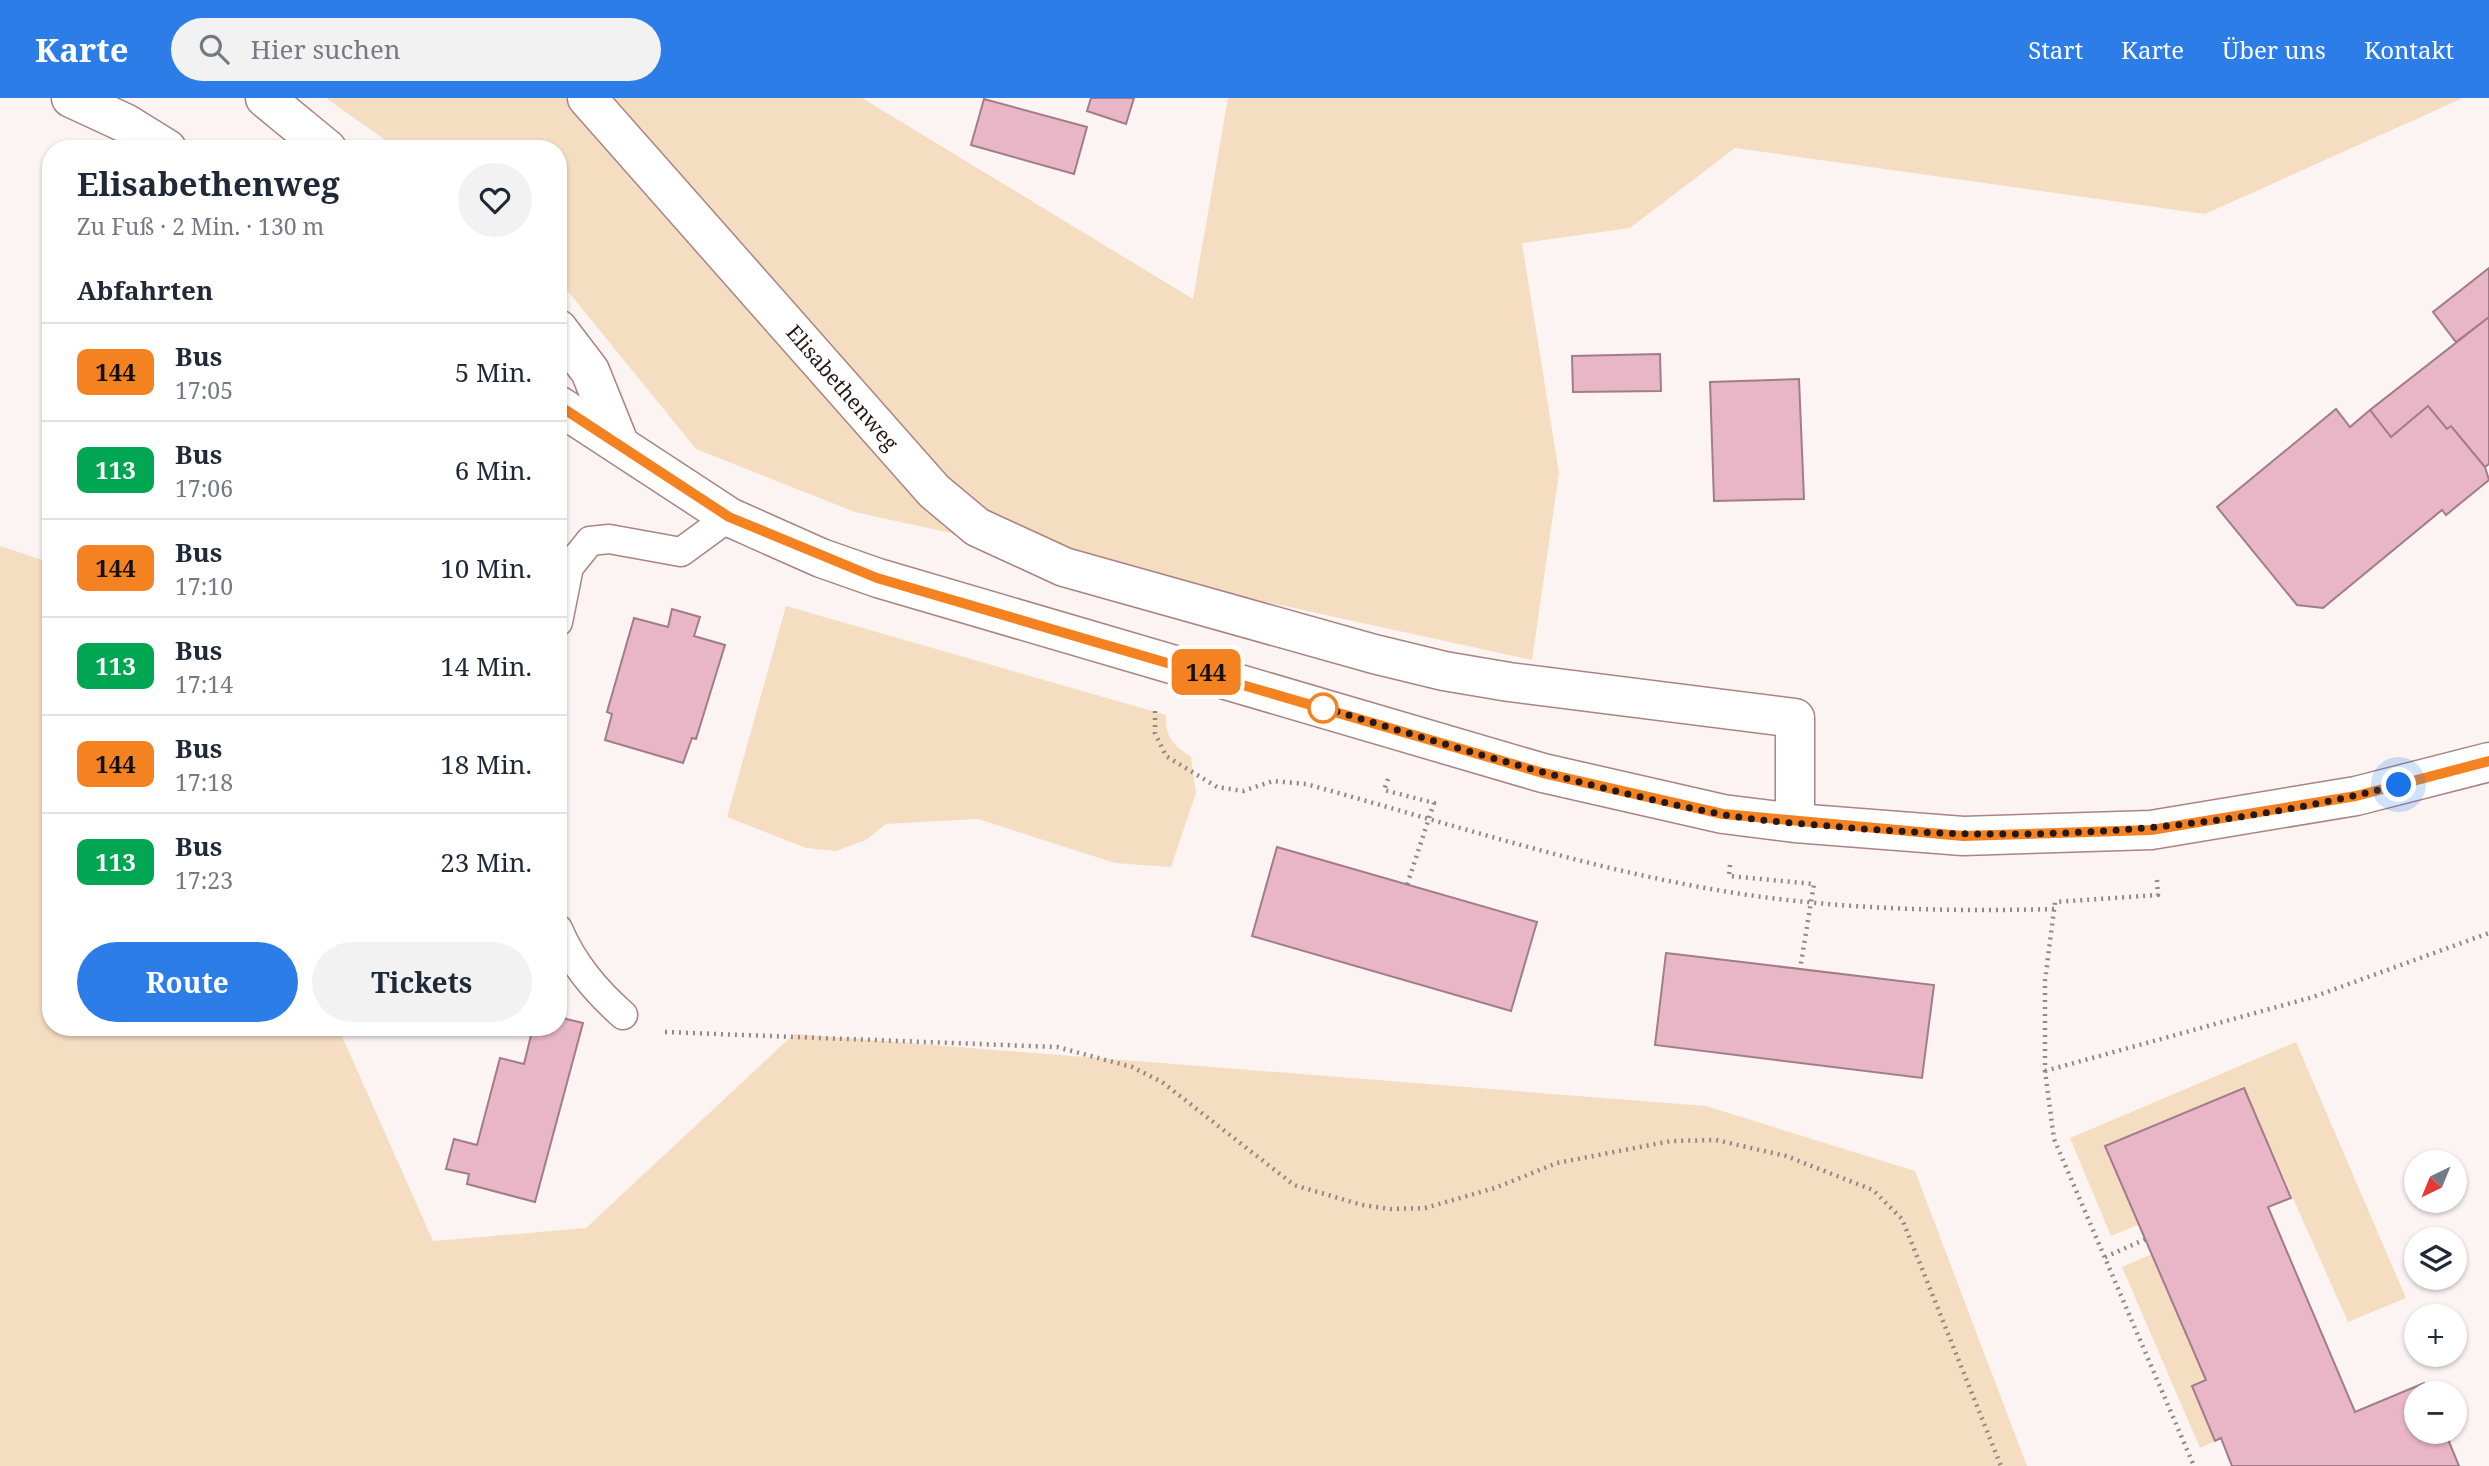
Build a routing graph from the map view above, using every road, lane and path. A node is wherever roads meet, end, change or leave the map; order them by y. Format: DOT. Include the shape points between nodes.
graph roads {
  1 [pos="71,98"];
  2 [pos="265,98"];
  3 [pos="587,98"];
  4 [pos="152,140"];
  5 [pos="316,140"];
  6 [pos="567,342"];
  7 [pos="567,411"];
  8 [pos="619,443"];
  9 [pos="729,517"];
  10 [pos="567,577"];
  11 [pos="1155,713"];
  12 [pos="2489,761"];
  13 [pos="1384,790"];
  14 [pos="1430,818"];
  15 [pos="1795,823"];
  16 [pos="1729,876"];
  17 [pos="1407,885"];
  18 [pos="2158,895"];
  19 [pos="1810,900"];
  20 [pos="2054,909"];
  21 [pos="2489,933"];
  22 [pos="567,949"];
  23 [pos="1800,969"];
  24 [pos="623,1015"];
  25 [pos="2045,1070"];
  26 [pos="2146,1240"];
  27 [pos="2105,1257"];
  28 [pos="2001,1466"];
  29 [pos="2194,1466"];
  1 -- 4 [label="street"];
  2 -- 5 [label="street"];
  3 -- 15 [label="street, Elisabethenweg" via="925,481 977,527 1064,567 1444,671 1795,718"];
  6 -- 8 [label="street" via="590,371"];
  7 -- 8 [label="street"];
  8 -- 9 [label="street"];
  9 -- 10 [label="lane" via="681,552 608,539 590,541 569,567"];
  9 -- 15 [label="street" via="877,578 1543,773 1723,814"];
  11 -- 14 [label="path" via="1155,733 1166,756 1217,788 1243,792 1273,781 1306,784"];
  12 -- 15 [label="street" via="2356,796 2151,830 1963,836"];
  13 -- 14 [label="path" via="1434,803"];
  14 -- 17 [label="path"];
  14 -- 19 [label="path" via="1632,873 1711,889"];
  16 -- 19 [label="path" via="1814,884"];
  18 -- 20 [label="path" via="2055,902"];
  19 -- 20 [label="path" via="1961,912"];
  19 -- 23 [label="path"];
  20 -- 25 [label="path" via="2045,981"];
  21 -- 25 [label="path" via="2313,997"];
  22 -- 24 [label="lane" via="594,989"];
  24 -- 28 [label="path" via="659,1032 1057,1047 1132,1068 1162,1082 1294,1185 1391,1209 1425,1208 1495,1188 1557,1163 1671,1142 1716,1140 1786,1156 1873,1190 1902,1219"];
  25 -- 27 [label="path" via="2054,1139"];
  26 -- 27 [label="path"];
  27 -- 29 [label="path"];
}
